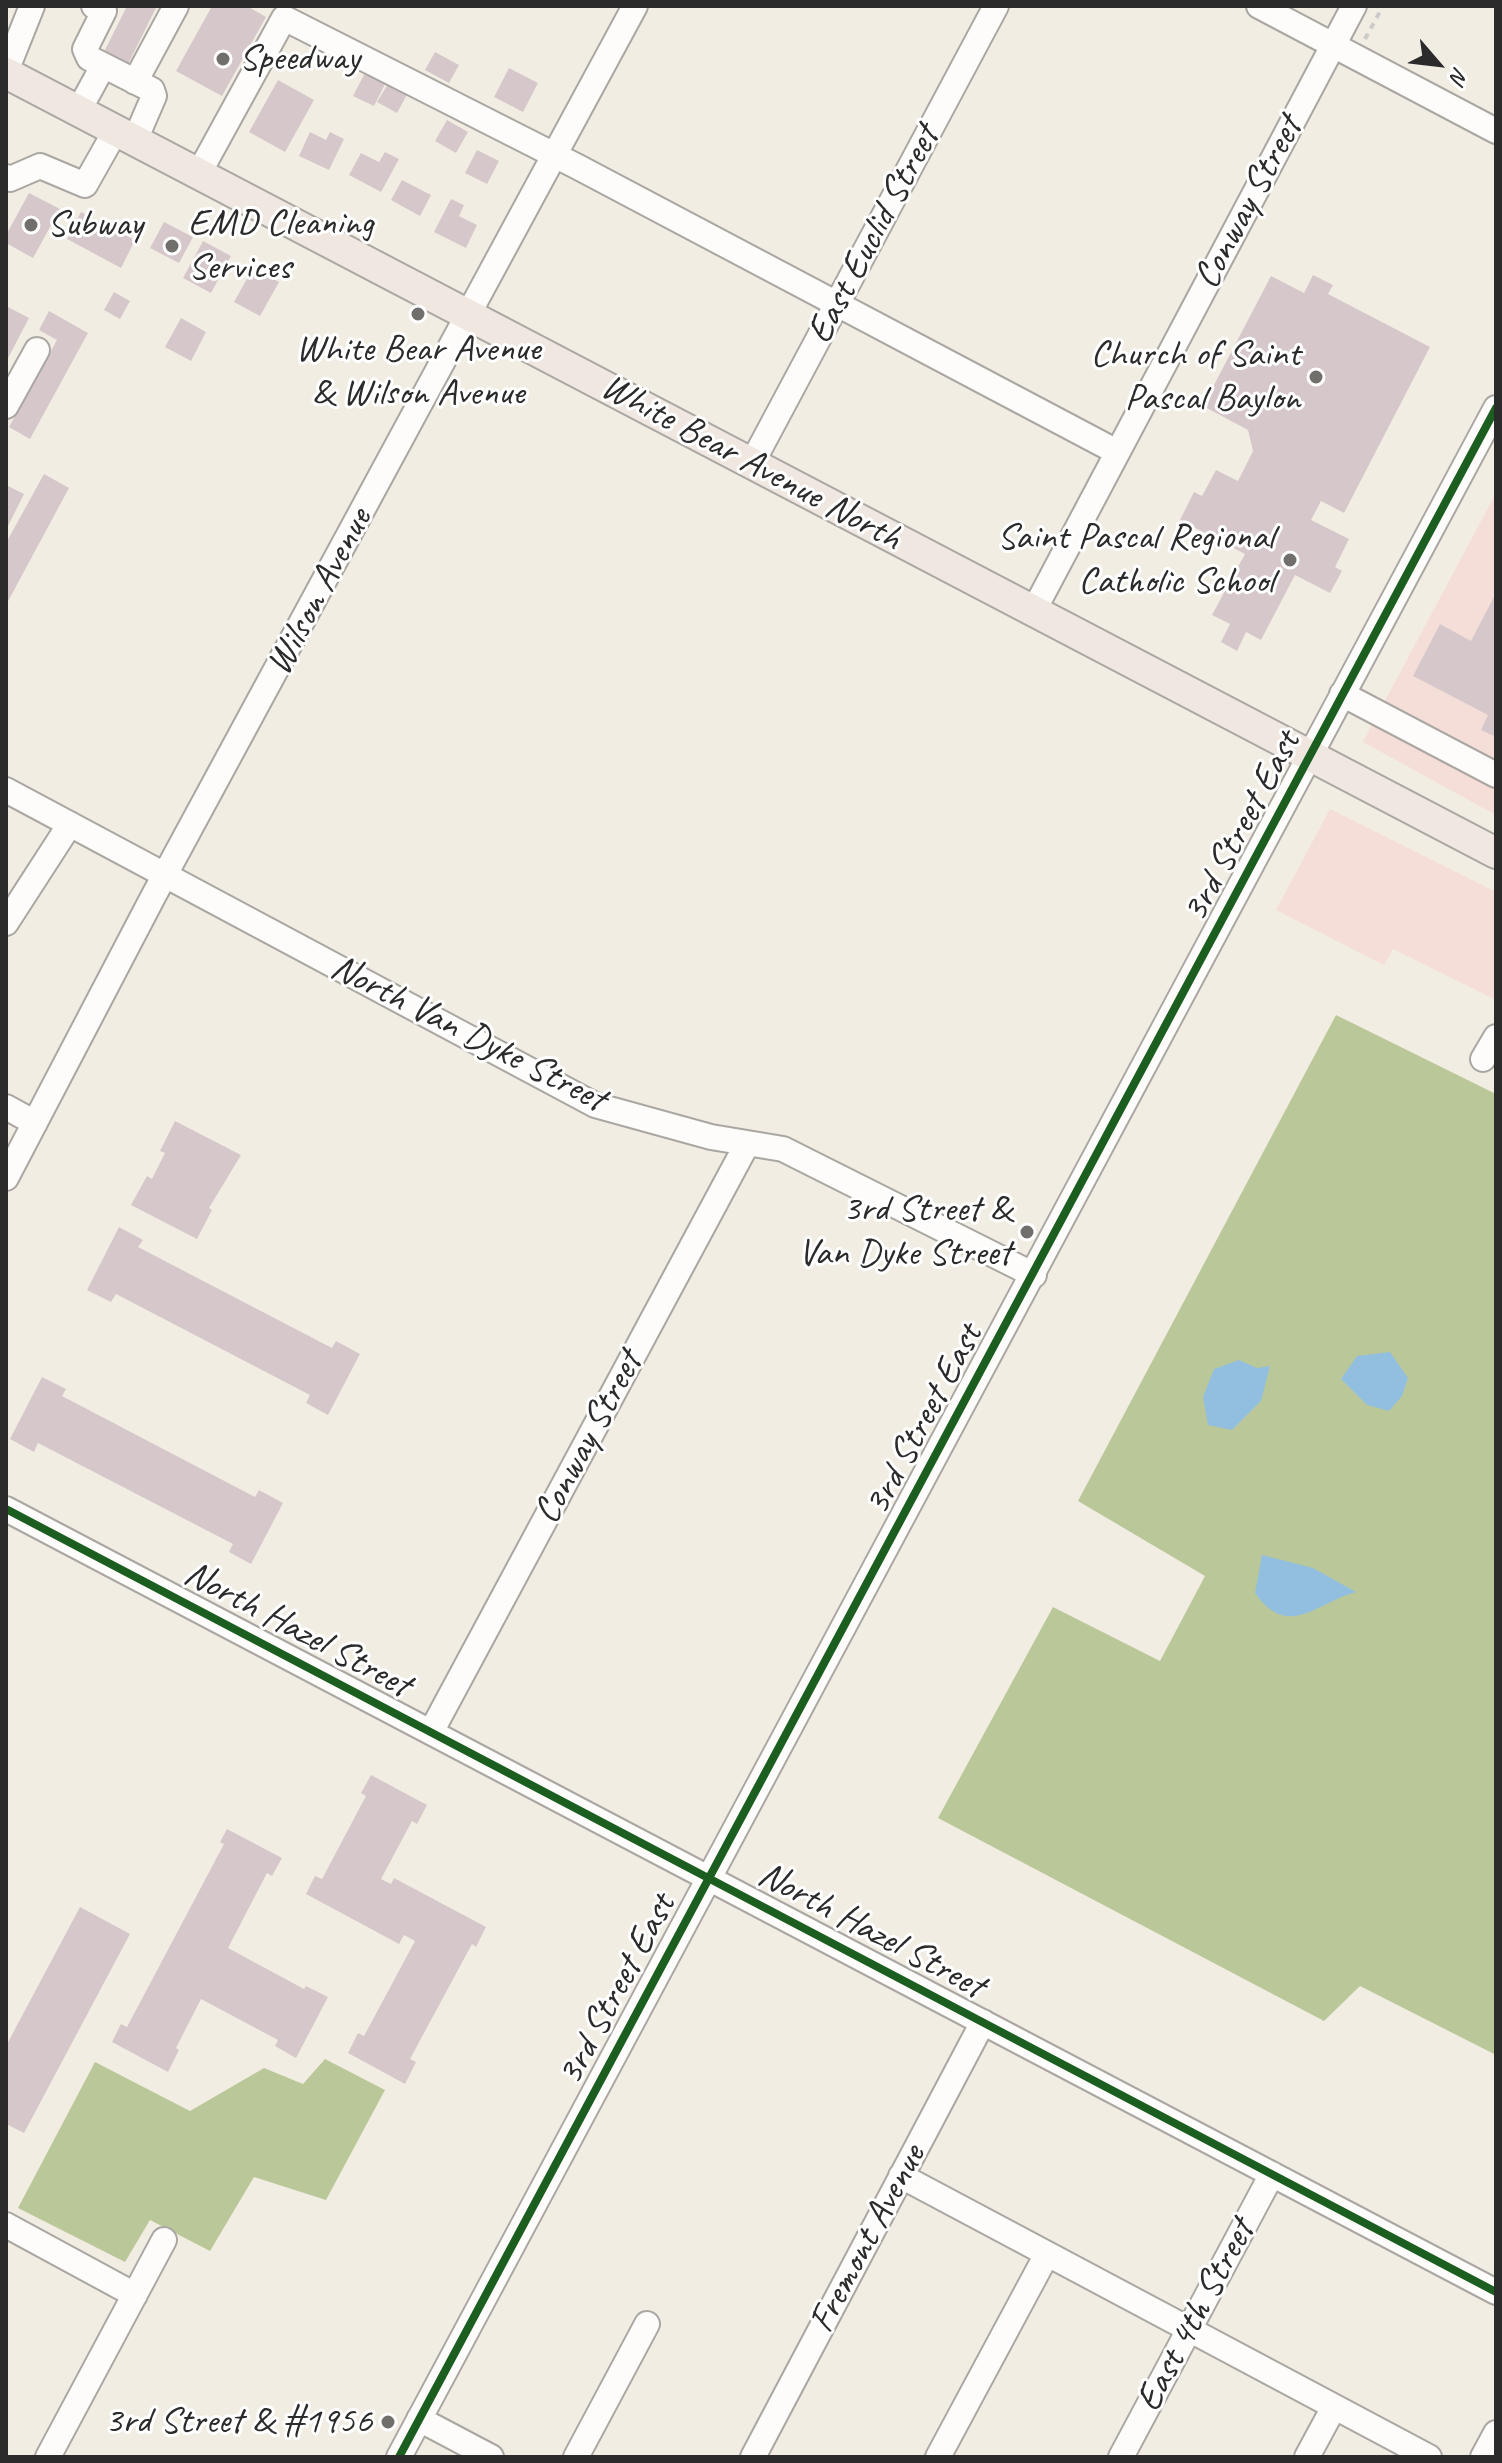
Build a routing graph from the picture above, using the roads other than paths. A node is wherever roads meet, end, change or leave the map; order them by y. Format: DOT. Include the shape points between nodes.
graph roads {
  1 [pos="32,6"];
  2 [pos="176,6"];
  3 [pos="635,6"];
  4 [pos="996,6"];
  5 [pos="1259,6"];
  6 [pos="1354,6"];
  7 [pos="102,8"];
  8 [pos="1333,45"];
  9 [pos="103,66"];
  10 [pos="6,72"];
  11 [pos="135,82"];
  12 [pos="79,110"];
  13 [pos="1496,131"];
  14 [pos="126,135"];
  15 [pos="554,157"];
  16 [pos="199,173"];
  17 [pos="6,177"];
  18 [pos="836,305"];
  19 [pos="470,315"];
  20 [pos="37,350"];
  21 [pos="6,406"];
  22 [pos="1496,408"];
  23 [pos="1117,452"];
  24 [pos="752,463"];
  25 [pos="1033,612"];
  26 [pos="1342,694"];
  27 [pos="1312,757"];
  28 [pos="1496,775"];
  29 [pos="6,790"];
  30 [pos="70,824"];
  31 [pos="1496,853"];
  32 [pos="166,877"];
  33 [pos="6,923"];
  34 [pos="1496,1037"];
  35 [pos="1483,1059"];
  36 [pos="6,1107"];
  37 [pos="35,1123"];
  38 [pos="747,1144"];
  39 [pos="6,1178"];
  40 [pos="1034,1275"];
  41 [pos="6,1509"];
  42 [pos="431,1732"];
  43 [pos="710,1877"];
  44 [pos="983,2022"];
  45 [pos="1272,2174"];
  46 [pos="901,2176"];
  47 [pos="6,2225"];
  48 [pos="164,2240"];
  49 [pos="1047,2254"];
  50 [pos="1496,2292"];
  51 [pos="135,2295"];
  52 [pos="647,2324"];
  53 [pos="1189,2330"];
  54 [pos="1334,2407"];
  55 [pos="419,2419"];
  56 [pos="1496,2433"];
  57 [pos="48,2457"];
  58 [pos="399,2457"];
  59 [pos="491,2457"];
  60 [pos="576,2457"];
  61 [pos="753,2457"];
  62 [pos="938,2457"];
  63 [pos="1121,2457"];
  64 [pos="1307,2457"];
  65 [pos="1429,2457"];
  66 [pos="1483,2457"];
  1 -- 10 [label="street"];
  2 -- 11 [label="street"];
  3 -- 15 [label="street, Wilson Avenue"];
  4 -- 18 [label="street, East Euclid Street"];
  5 -- 8 [label="street"];
  6 -- 8 [label="street, Conway Street"];
  7 -- 9 [label="street" via="85,49"];
  8 -- 13 [label="street"];
  8 -- 23 [label="street, Conway Street"];
  9 -- 11 [label="street"];
  9 -- 12 [label="street"];
  10 -- 12 [label="main road, White Bear Avenue North"];
  11 -- 14 [label="street" via="154,96"];
  12 -- 14 [label="main road, White Bear Avenue North"];
  14 -- 16 [label="main road, White Bear Avenue North"];
  14 -- 17 [label="street" via="85,185 40,166"];
  15 -- 16 [label="street" via="284,18"];
  15 -- 18 [label="street"];
  15 -- 19 [label="street, Wilson Avenue"];
  16 -- 19 [label="main road, White Bear Avenue North"];
  18 -- 23 [label="street"];
  18 -- 24 [label="street, East Euclid Street"];
  19 -- 24 [label="main road, White Bear Avenue North"];
  19 -- 32 [label="street, Wilson Avenue"];
  20 -- 21 [label="street"];
  22 -- 26 [label="street, 3rd Street East"];
  23 -- 25 [label="street, Conway Street"];
  24 -- 25 [label="main road, White Bear Avenue North"];
  25 -- 27 [label="main road, White Bear Avenue North"];
  26 -- 27 [label="street, 3rd Street East"];
  26 -- 28 [label="street"];
  27 -- 31 [label="main road, White Bear Avenue North"];
  27 -- 40 [label="street, 3rd Street East"];
  29 -- 30 [label="street, North Van Dyke Street"];
  30 -- 32 [label="street, North Van Dyke Street"];
  30 -- 33 [label="street"];
  32 -- 37 [label="street, Wilson Avenue"];
  32 -- 38 [label="street, North Van Dyke Street" via="595,1105"];
  34 -- 35 [label="street"];
  36 -- 37 [label="street"];
  37 -- 39 [label="street, Wilson Avenue"];
  38 -- 40 [label="street, North Van Dyke Street" via="783,1149"];
  38 -- 42 [label="street, Conway Street"];
  40 -- 43 [label="street, 3rd Street East"];
  41 -- 42 [label="street, North Hazel Street"];
  42 -- 43 [label="street, North Hazel Street"];
  43 -- 44 [label="street, North Hazel Street"];
  43 -- 55 [label="street, 3rd Street East"];
  44 -- 45 [label="street, North Hazel Street"];
  44 -- 46 [label="street, Fremont Avenue"];
  45 -- 50 [label="street, North Hazel Street"];
  45 -- 53 [label="street, East 4th Street"];
  46 -- 49 [label="street"];
  46 -- 61 [label="street, Fremont Avenue"];
  47 -- 51 [label="street"];
  48 -- 51 [label="street"];
  49 -- 53 [label="street"];
  49 -- 62 [label="street"];
  51 -- 57 [label="street"];
  52 -- 60 [label="street"];
  53 -- 54 [label="street"];
  53 -- 63 [label="street, East 4th Street"];
  54 -- 64 [label="street"];
  54 -- 65 [label="street"];
  55 -- 58 [label="street, 3rd Street East"];
  55 -- 59 [label="street"];
  56 -- 66 [label="street"];
}
